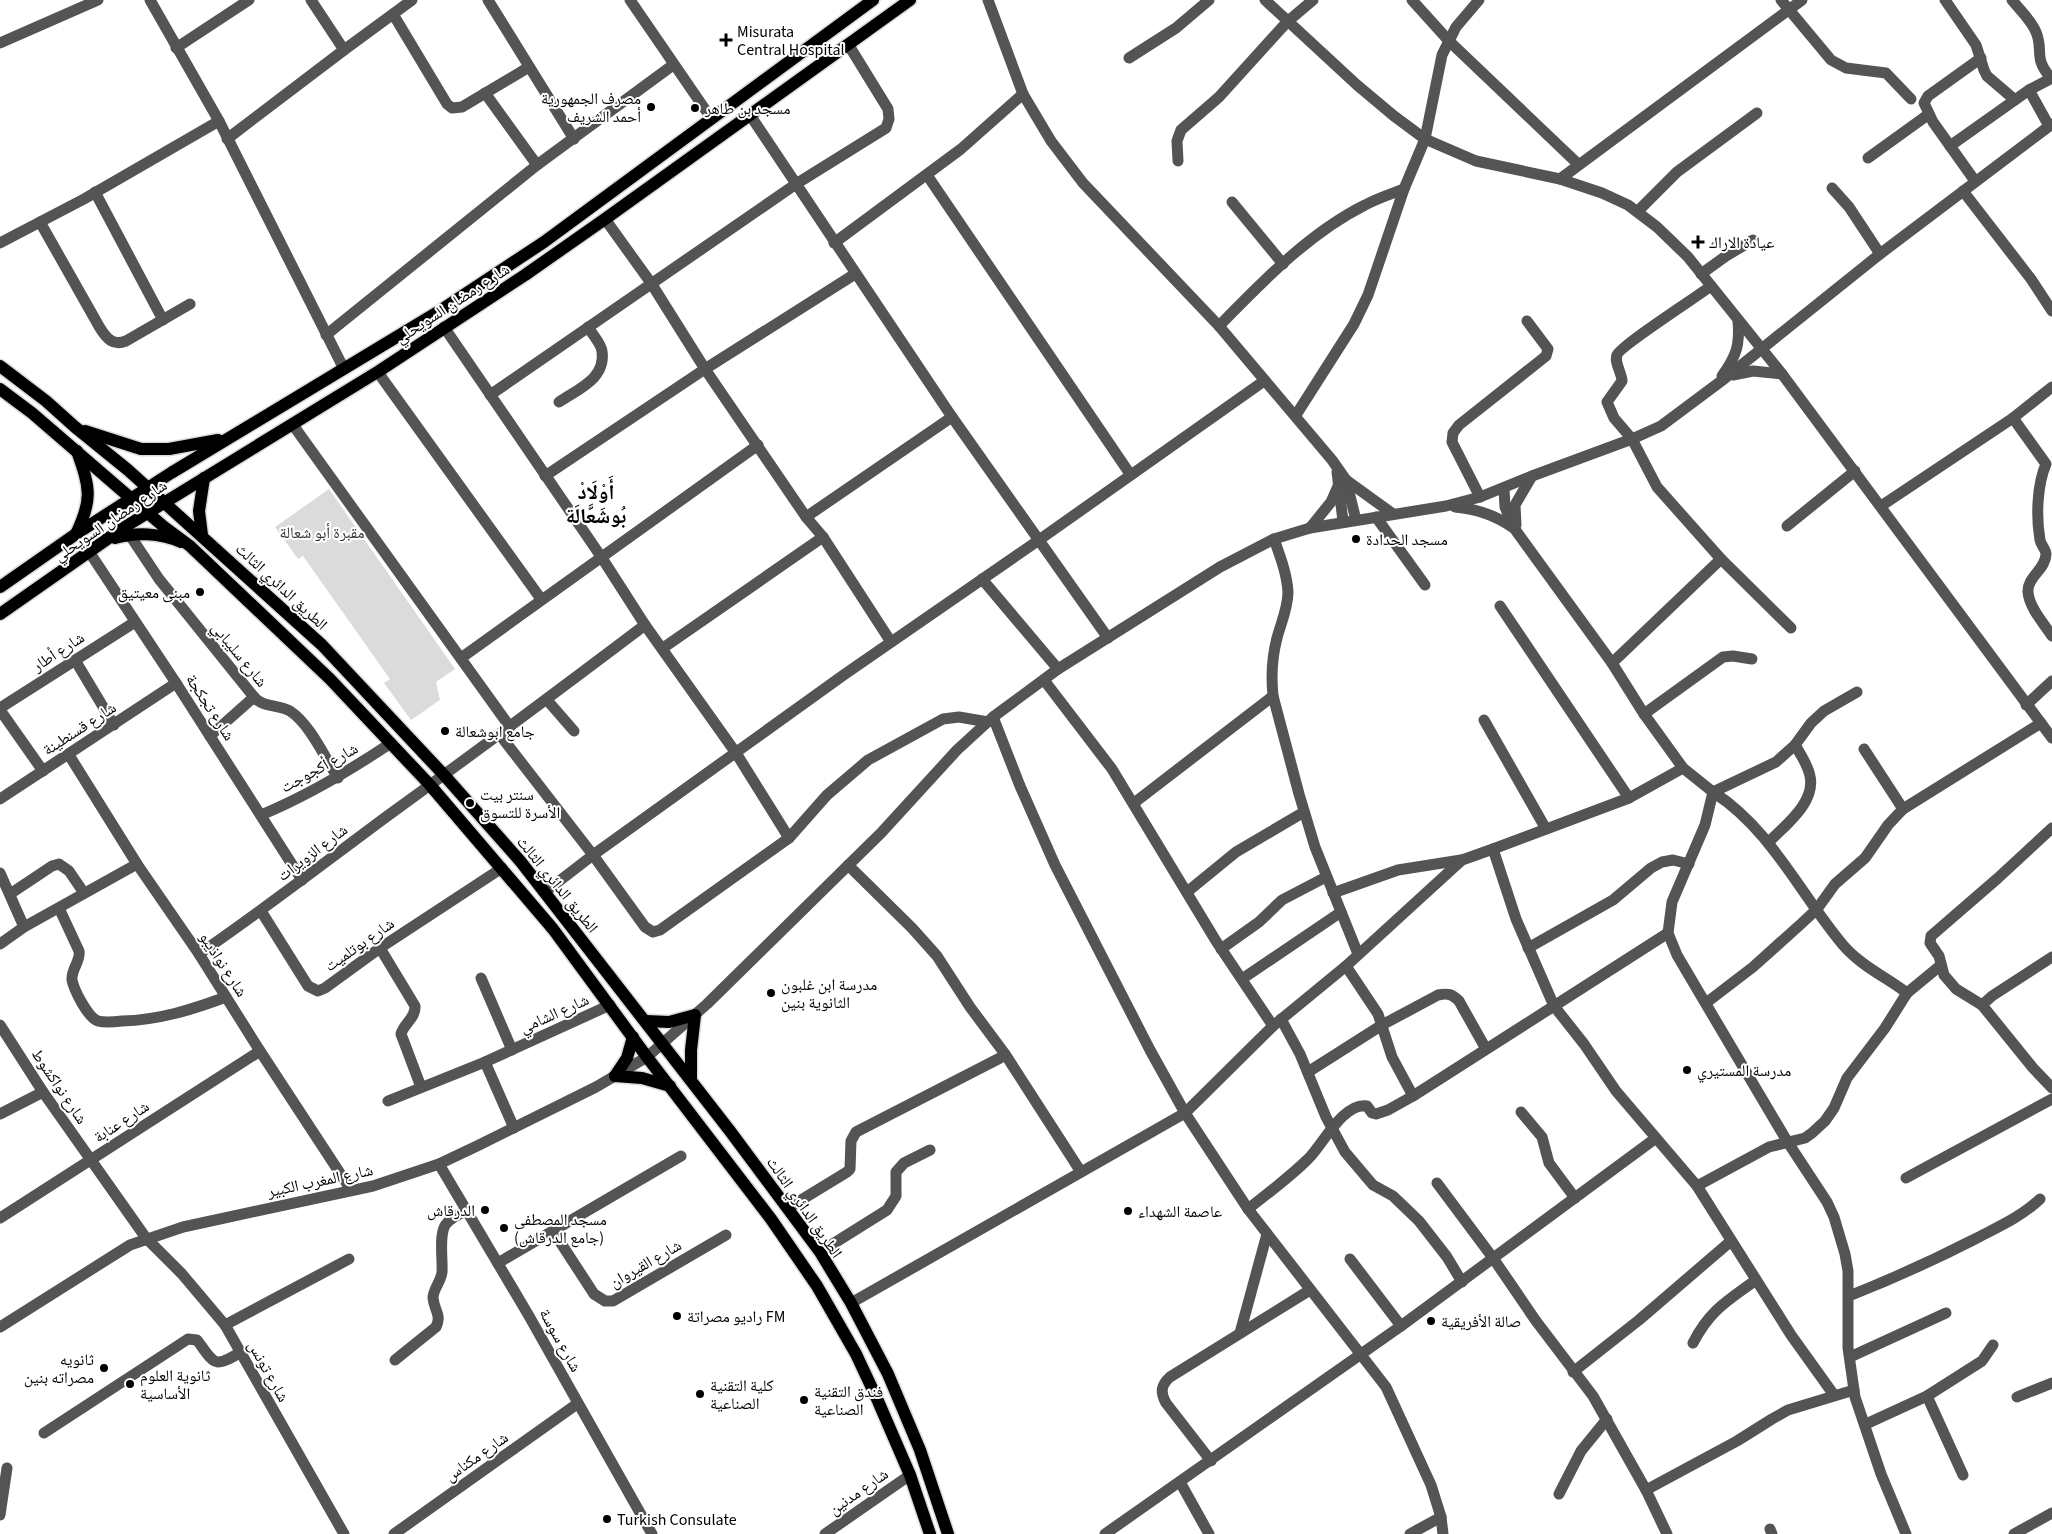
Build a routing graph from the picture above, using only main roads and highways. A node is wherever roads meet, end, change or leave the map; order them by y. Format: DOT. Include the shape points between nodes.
graph roads {
  1 [pos="874,0"];
  2 [pos="910,0"];
  3 [pos="0,366"];
  4 [pos="0,389"];
  5 [pos="75,427"];
  6 [pos="226,439"];
  7 [pos="77,451"];
  8 [pos="204,478"];
  9 [pos="149,488"];
  10 [pos="132,499"];
  11 [pos="165,502"];
  12 [pos="148,512"];
  13 [pos="76,534"];
  14 [pos="202,535"];
  15 [pos="105,541"];
  16 [pos="190,546"];
  17 [pos="0,587"];
  18 [pos="0,614"];
  19 [pos="646,1021"];
  20 [pos="633,1037"];
  21 [pos="692,1080"];
  22 [pos="670,1086"];
  23 [pos="930,1534"];
  24 [pos="948,1534"];
  1 -- 6 [label="main road, شارع رمضان السويحلي" via="544,242 438,312"];
  2 -- 8 [label="main road, شارع رمضان السويحلي" via="605,219 379,371"];
  3 -- 5 [label="main road, الطريق الدائري الثالث"];
  4 -- 7 [label="main road, الطريق الدائري الثالث"];
  5 -- 6 [label="main road" via="141,449 169,449"];
  5 -- 9 [label="main road, الطريق الدائري الثالث"];
  6 -- 9 [label="main road, شارع رمضان السويحلي"];
  7 -- 10 [label="main road, الطريق الدائري الثالث"];
  7 -- 13 [label="main road" via="88,489 86,511"];
  8 -- 11 [label="main road, شارع رمضان السويحلي"];
  8 -- 14 [label="main road" via="200,512"];
  9 -- 10 [label="main road, شارع رمضان السويحلي"];
  9 -- 11 [label="main road, الطريق الدائري الثالث"];
  10 -- 12 [label="main road, الطريق الدائري الثالث"];
  10 -- 13 [label="main road, شارع رمضان السويحلي"];
  11 -- 12 [label="main road, شارع رمضان السويحلي"];
  11 -- 14 [label="main road, الطريق الدائري الثالث"];
  12 -- 15 [label="main road, شارع رمضان السويحلي"];
  12 -- 16 [label="main road, الطريق الدائري الثالث"];
  13 -- 17 [label="main road, شارع رمضان السويحلي"];
  14 -- 19 [label="main road, الطريق الدائري الثالث" via="322,645 444,775 521,862"];
  15 -- 16 [label="main road" via="129,534 162,537"];
  15 -- 18 [label="main road, شارع رمضان السويحلي"];
  16 -- 20 [label="main road, الطريق الدائري الثالث" via="330,679 430,785 553,929"];
  19 -- 21 [label="main road, الطريق الدائري الثالث"];
  19 -- 21 [label="main road" via="669,1022 695,1015"];
  20 -- 22 [label="main road, الطريق الدائري الثالث"];
  20 -- 22 [label="main road" via="627,1058 616,1076 642,1078"];
  21 -- 24 [label="main road, الطريق الدائري الثالث" via="820,1252 850,1304 905,1412"];
  22 -- 23 [label="main road, الطريق الدائري الثالث" via="771,1219 817,1286 866,1376 910,1475"];
}
